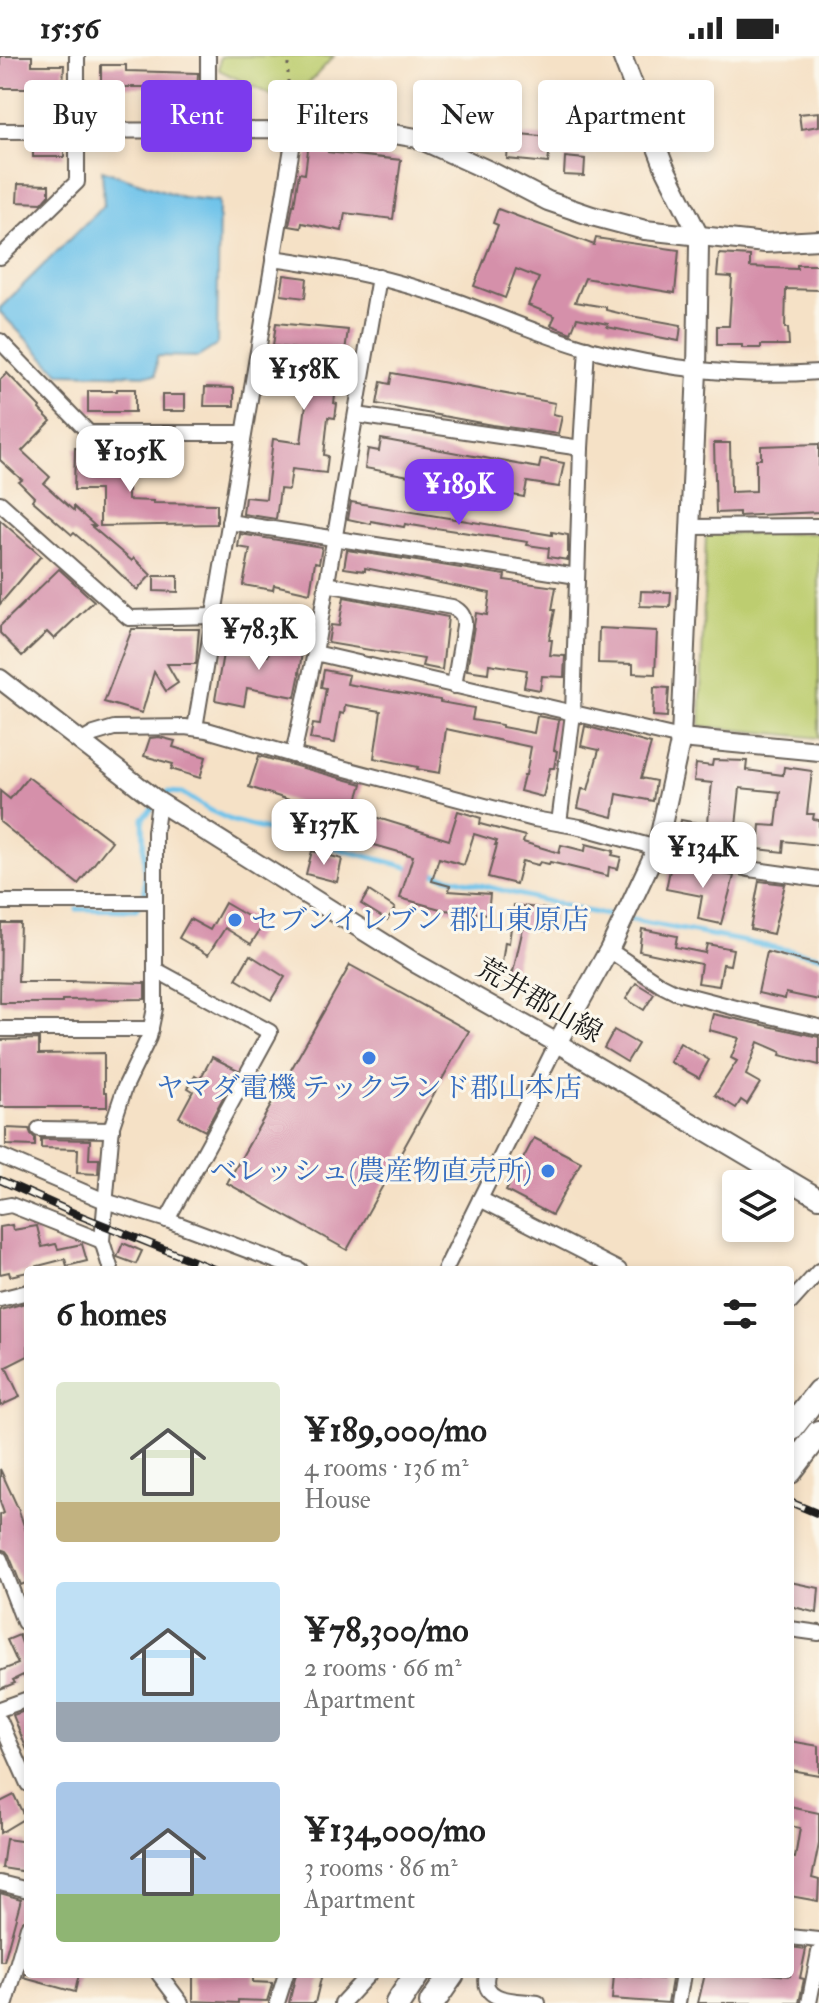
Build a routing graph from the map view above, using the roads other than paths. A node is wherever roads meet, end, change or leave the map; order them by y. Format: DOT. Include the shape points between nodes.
graph roads {
  1 [pos="77,56"];
  2 [pos="208,56"];
  3 [pos="622,56"];
  4 [pos="77,80"];
  5 [pos="208,80"];
  6 [pos="0,131"];
  7 [pos="24,131"];
  8 [pos="397,135"];
  9 [pos="76,152"];
  10 [pos="289,152"];
  11 [pos="698,236"];
  12 [pos="819,240"];
  13 [pos="0,257"];
  14 [pos="273,258"];
  15 [pos="379,277"];
  16 [pos="0,341"];
  17 [pos="587,348"];
  18 [pos="697,370"];
  19 [pos="819,372"];
  20 [pos="357,415"];
  21 [pos="244,433"];
  22 [pos="581,448"];
  23 [pos="0,503"];
  24 [pos="229,522"];
  25 [pos="819,526"];
  26 [pos="692,527"];
  27 [pos="334,538"];
  28 [pos="577,576"];
  29 [pos="326,584"];
  30 [pos="214,616"];
  31 [pos="315,653"];
  32 [pos="0,679"];
  33 [pos="454,686"];
  34 [pos="573,714"];
  35 [pos="195,728"];
  36 [pos="681,738"];
  37 [pos="80,742"];
  38 [pos="819,751"];
  39 [pos="293,755"];
  40 [pos="159,802"];
  41 [pos="559,823"];
  42 [pos="657,848"];
  43 [pos="819,879"];
  44 [pos="0,902"];
  45 [pos="155,902"];
  46 [pos="609,950"];
  47 [pos="156,970"];
  48 [pos="819,1027"];
  49 [pos="0,1029"];
  50 [pos="151,1029"];
  51 [pos="557,1043"];
  52 [pos="39,1129"];
  53 [pos="112,1130"];
  54 [pos="0,1156"];
  55 [pos="819,1198"];
  56 [pos="480,1199"];
  57 [pos="105,1201"];
  58 [pos="0,1207"];
  59 [pos="167,1220"];
  60 [pos="102,1241"];
  61 [pos="110,1266"];
  62 [pos="289,1266"];
  63 [pos="447,1266"];
  64 [pos="611,1266"];
  65 [pos="819,1271"];
  66 [pos="24,1293"];
  67 [pos="0,1299"];
  68 [pos="794,1299"];
  69 [pos="819,1392"];
  70 [pos="794,1424"];
  71 [pos="819,1433"];
  72 [pos="794,1466"];
  73 [pos="0,1559"];
  74 [pos="24,1622"];
  75 [pos="794,1630"];
  76 [pos="819,1633"];
  77 [pos="24,1700"];
  78 [pos="0,1709"];
  79 [pos="0,1721"];
  80 [pos="5,1746"];
  81 [pos="24,1777"];
  82 [pos="0,1883"];
  83 [pos="24,1889"];
  84 [pos="794,1937"];
  85 [pos="819,1940"];
  86 [pos="24,1941"];
  87 [pos="819,1952"];
  88 [pos="162,1978"];
  89 [pos="285,1978"];
  90 [pos="365,1978"];
  91 [pos="414,1978"];
  92 [pos="449,1978"];
  93 [pos="486,1978"];
  94 [pos="682,1978"];
  95 [pos="531,2002"];
  96 [pos="6,2003"];
  97 [pos="181,2003"];
  98 [pos="277,2003"];
  99 [pos="342,2003"];
  100 [pos="398,2003"];
  101 [pos="432,2003"];
  102 [pos="538,2003"];
  103 [pos="678,2003"];
  104 [pos="809,2003"];
  1 -- 4 [label="street"];
  2 -- 5 [label="street"];
  3 -- 11 [label="street" via="664,166"];
  6 -- 7 [label="street"];
  8 -- 11 [label="street" via="417,138 569,209 645,230"];
  9 -- 13 [label="street" via="77,182"];
  10 -- 14 [label="street"];
  11 -- 12 [label="street" via="765,243"];
  11 -- 18 [label="street"];
  14 -- 15 [label="street"];
  14 -- 21 [label="street"];
  15 -- 17 [label="street"];
  15 -- 20 [label="street"];
  16 -- 21 [label="street" via="89,433"];
  17 -- 18 [label="street"];
  17 -- 22 [label="street"];
  18 -- 19 [label="street"];
  18 -- 26 [label="street"];
  20 -- 22 [label="street"];
  20 -- 27 [label="street"];
  21 -- 24 [label="street"];
  22 -- 28 [label="street"];
  23 -- 30 [label="street" via="129,618"];
  24 -- 27 [label="street"];
  24 -- 30 [label="street"];
  25 -- 26 [label="street"];
  26 -- 36 [label="street"];
  27 -- 28 [label="street"];
  27 -- 29 [label="street"];
  28 -- 34 [label="street"];
  29 -- 31 [label="street"];
  29 -- 33 [label="street" via="460,611 465,620"];
  30 -- 35 [label="street"];
  31 -- 33 [label="street"];
  31 -- 39 [label="street"];
  32 -- 37 [label="street, 荒井郡山線"];
  33 -- 34 [label="street"];
  34 -- 36 [label="street"];
  34 -- 41 [label="street"];
  35 -- 37 [label="street" via="114,728"];
  35 -- 39 [label="street"];
  36 -- 38 [label="street"];
  36 -- 42 [label="street"];
  37 -- 40 [label="street, 荒井郡山線"];
  39 -- 41 [label="street"];
  40 -- 45 [label="street"];
  40 -- 51 [label="street, 荒井郡山線" via="417,964"];
  41 -- 42 [label="street"];
  42 -- 43 [label="street"];
  42 -- 46 [label="street"];
  44 -- 45 [label="street"];
  45 -- 47 [label="street"];
  46 -- 48 [label="street" via="675,992"];
  46 -- 51 [label="street"];
  47 -- 50 [label="street"];
  47 -- 59 [label="street" via="270,1032"];
  49 -- 50 [label="street"];
  50 -- 53 [label="street"];
  51 -- 55 [label="street, 荒井郡山線"];
  51 -- 56 [label="street"];
  52 -- 53 [label="street"];
  53 -- 57 [label="street"];
  54 -- 57 [label="street"];
  56 -- 63 [label="street"];
  56 -- 64 [label="street"];
  57 -- 59 [label="street"];
  57 -- 60 [label="street"];
  58 -- 60 [label="street" via="11,1205"];
  59 -- 62 [label="street"];
  60 -- 61 [label="street"];
  65 -- 68 [label="street"];
  66 -- 67 [label="street"];
  69 -- 70 [label="highway"];
  71 -- 72 [label="highway"];
  73 -- 74 [label="street"];
  75 -- 76 [label="street"];
  77 -- 78 [label="street"];
  79 -- 80 [label="street"];
  80 -- 81 [label="street"];
  82 -- 83 [label="street"];
  84 -- 85 [label="street"];
  86 -- 96 [label="street"];
  87 -- 104 [label="street"];
  88 -- 97 [label="street"];
  89 -- 98 [label="street"];
  90 -- 99 [label="street"];
  91 -- 100 [label="highway"];
  92 -- 101 [label="highway"];
  93 -- 95 [label="street" via="492,1996"];
  94 -- 103 [label="street"];
  95 -- 102 [label="street"];
}
